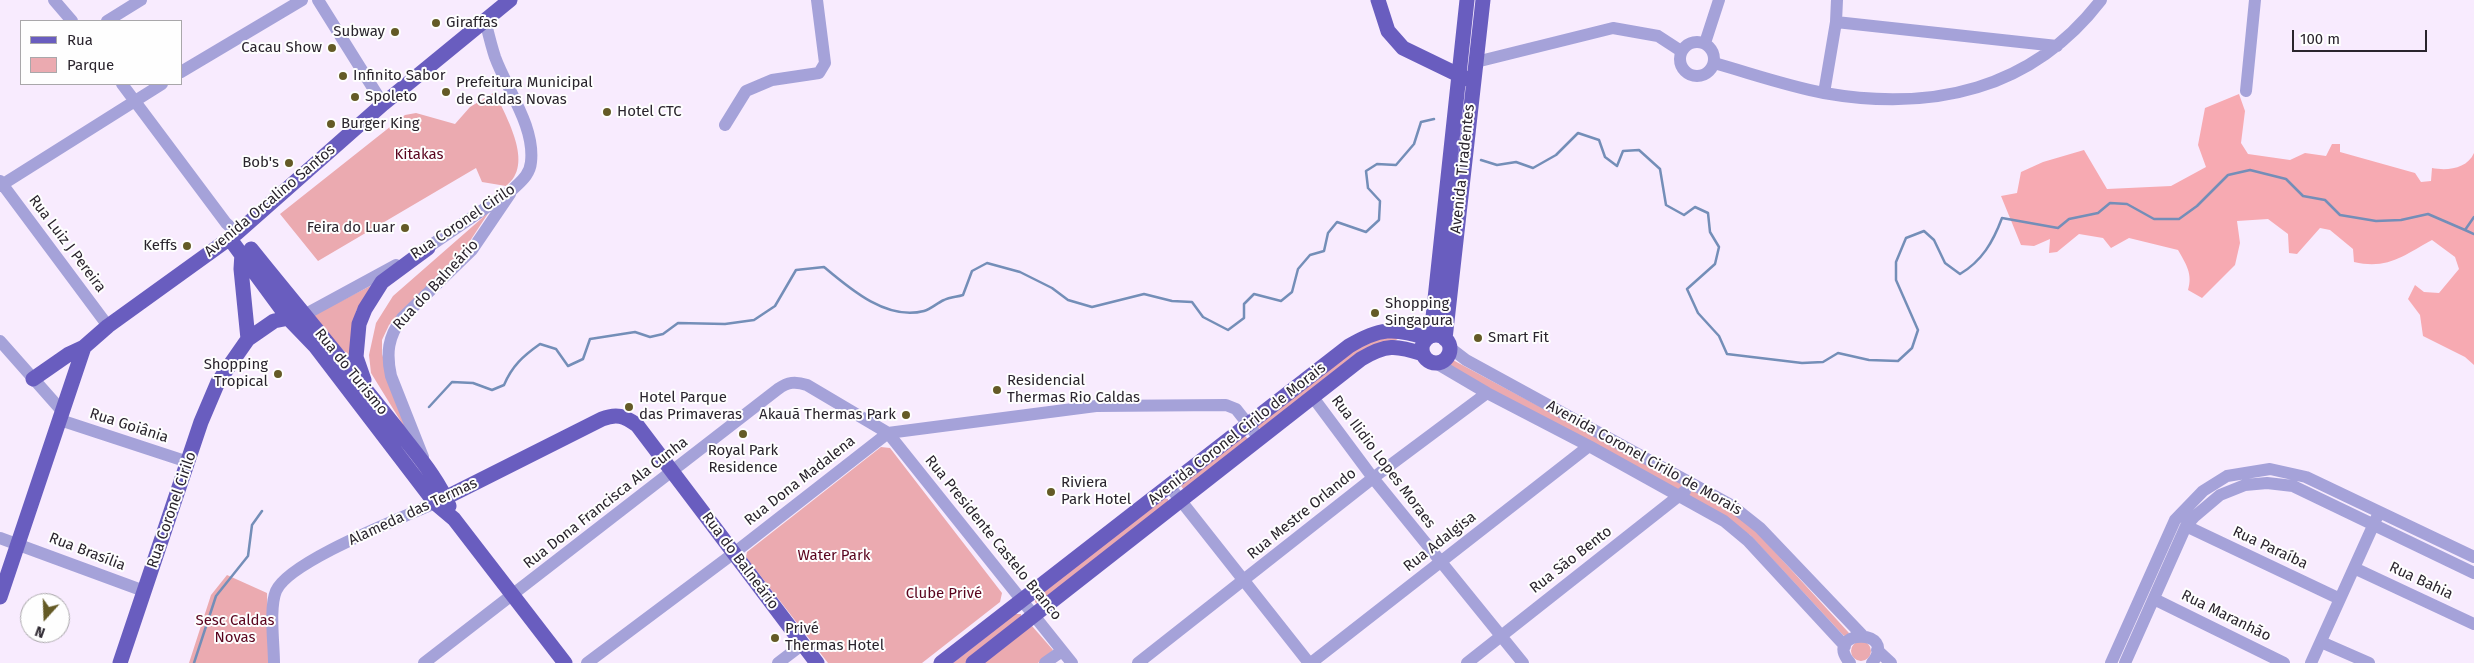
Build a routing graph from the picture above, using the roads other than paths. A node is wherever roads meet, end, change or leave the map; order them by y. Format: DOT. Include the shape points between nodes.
graph roads {
  1 [pos="54,0"];
  2 [pos="142,0"];
  3 [pos="302,0"];
  4 [pos="318,0"];
  5 [pos="510,0"];
  6 [pos="817,0"];
  7 [pos="1378,0"];
  8 [pos="1468,0"];
  9 [pos="1483,0"];
  10 [pos="1719,0"];
  11 [pos="1837,0"];
  12 [pos="2101,0"];
  13 [pos="2255,0"];
  14 [pos="71,20"];
  15 [pos="109,20"];
  16 [pos="485,20"];
  17 [pos="1836,22"];
  18 [pos="1706,43"];
  19 [pos="2057,46"];
  20 [pos="1681,51"];
  21 [pos="1476,62"];
  22 [pos="1714,63"];
  23 [pos="182,71"];
  24 [pos="1458,76"];
  25 [pos="1473,79"];
  26 [pos="123,85"];
  27 [pos="160,85"];
  28 [pos="2246,91"];
  29 [pos="1824,93"];
  30 [pos="135,100"];
  31 [pos="383,104"];
  32 [pos="726,125"];
  33 [pos="1,184"];
  34 [pos="512,190"];
  35 [pos="231,231"];
  36 [pos="428,248"];
  37 [pos="242,253"];
  38 [pos="304,315"];
  39 [pos="288,318"];
  40 [pos="108,326"];
  41 [pos="1404,330"];
  42 [pos="248,339"];
  43 [pos="1438,340"];
  44 [pos="0,341"];
  45 [pos="84,346"];
  46 [pos="1403,347"];
  47 [pos="1423,354"];
  48 [pos="1436,363"];
  49 [pos="33,379"];
  50 [pos="1487,393"];
  51 [pos="1312,396"];
  52 [pos="372,397"];
  53 [pos="61,416"];
  54 [pos="622,416"];
  55 [pos="1248,424"];
  56 [pos="888,433"];
  57 [pos="1259,438"];
  58 [pos="1589,446"];
  59 [pos="188,462"];
  60 [pos="429,471"];
  61 [pos="673,472"];
  62 [pos="1373,478"];
  63 [pos="1694,483"];
  64 [pos="1170,487"];
  65 [pos="1679,496"];
  66 [pos="1180,500"];
  67 [pos="440,501"];
  68 [pos="2379,511"];
  69 [pos="2374,525"];
  70 [pos="2186,526"];
  71 [pos="0,538"];
  72 [pos="18,543"];
  73 [pos="734,552"];
  74 [pos="2474,557"];
  75 [pos="1441,563"];
  76 [pos="2354,568"];
  77 [pos="2474,573"];
  78 [pos="1244,581"];
  79 [pos="144,591"];
  80 [pos="512,596"];
  81 [pos="0,597"];
  82 [pos="2154,599"];
  83 [pos="2340,599"];
  84 [pos="1022,600"];
  85 [pos="1034,615"];
  86 [pos="2474,624"];
  87 [pos="1862,635"];
  88 [pos="1500,636"];
  89 [pos="2321,642"];
  90 [pos="803,644"];
  91 [pos="1877,650"];
  92 [pos="1062,651"];
  93 [pos="1845,657"];
  94 [pos="120,663"];
  95 [pos="274,663"];
  96 [pos="424,663"];
  97 [pos="565,663"];
  98 [pos="587,663"];
  99 [pos="778,663"];
  100 [pos="817,663"];
  101 [pos="941,663"];
  102 [pos="973,663"];
  103 [pos="1045,663"];
  104 [pos="1072,663"];
  105 [pos="1138,663"];
  106 [pos="1310,663"];
  107 [pos="1467,663"];
  108 [pos="1523,663"];
  109 [pos="1872,663"];
  110 [pos="1891,663"];
  111 [pos="2111,663"];
  112 [pos="2125,663"];
  113 [pos="2284,663"];
  114 [pos="2312,663"];
  115 [pos="2369,663"];
  1 -- 14 [label="street"];
  2 -- 15 [label="street"];
  3 -- 23 [label="street"];
  4 -- 31 [label="street"];
  5 -- 16 [label="main road, Avenida Orcalino Santos"];
  6 -- 32 [label="street" via="825,64 819,73 772,80 746,91"];
  7 -- 24 [label="main road" via="1393,38 1404,48"];
  8 -- 24 [label="main road, Avenida Tiradentes"];
  9 -- 21 [label="main road, Avenida Tiradentes"];
  10 -- 18 [label="street"];
  11 -- 17 [label="street"];
  12 -- 19 [label="street"];
  13 -- 28 [label="street"];
  16 -- 31 [label="main road, Avenida Orcalino Santos"];
  16 -- 34 [label="street, Rua Coronel Cirilo" via="495,58 527,130 531,148 529,170"];
  17 -- 19 [label="street"];
  17 -- 29 [label="street"];
  18 -- 20 [label="street" via="1694,41"];
  18 -- 22 [label="street" via="1713,52"];
  19 -- 29 [label="street" via="2024,67 1969,91 1935,98"];
  20 -- 21 [label="street" via="1658,36 1613,28"];
  20 -- 22 [label="street" via="1680,63 1692,75 1703,75"];
  21 -- 25 [label="main road, Avenida Tiradentes"];
  22 -- 29 [label="street"];
  24 -- 25 [label="main road"];
  24 -- 43 [label="main road, Avenida Tiradentes"];
  25 -- 43 [label="main road, Avenida Tiradentes"];
  26 -- 30 [label="street"];
  27 -- 30 [label="street"];
  30 -- 33 [label="street"];
  30 -- 35 [label="street"];
  31 -- 35 [label="main road, Avenida Orcalino Santos"];
  33 -- 40 [label="street, Rua Luiz J Pereira"];
  34 -- 36 [label="street, Rua Coronel Cirilo"];
  34 -- 60 [label="street, Rua do Balneário" via="472,250 402,318 389,340 391,376"];
  35 -- 37 [label="main road, Rua do Turismo"];
  35 -- 38 [label="main road, Rua do Turismo"];
  35 -- 40 [label="main road, Avenida Orcalino Santos"];
  36 -- 38 [label="street, Rua Coronel Cirilo"];
  36 -- 52 [label="main road" via="376,288 359,324 356,357"];
  37 -- 39 [label="main road, Rua do Turismo"];
  37 -- 42 [label="main road"];
  38 -- 39 [label="main road, Rua Coronel Cirilo"];
  38 -- 52 [label="main road, Rua do Turismo"];
  39 -- 42 [label="main road, Rua Coronel Cirilo" via="274,322"];
  39 -- 67 [label="main road, Rua do Turismo" via="315,346"];
  40 -- 45 [label="main road, Avenida Orcalino Santos"];
  41 -- 43 [label="main road, Avenida Coronel Cirilo de Morais"];
  41 -- 46 [label="main road"];
  41 -- 55 [label="main road, Avenida Coronel Cirilo de Morais" via="1373,333 1356,342"];
  42 -- 59 [label="main road, Rua Coronel Cirilo" via="218,382"];
  43 -- 47 [label="main road" via="1422,345"];
  43 -- 48 [label="main road" via="1444,360"];
  43 -- 63 [label="street, Avenida Coronel Cirilo de Morais" via="1466,360"];
  44 -- 49 [label="street"];
  45 -- 49 [label="main road, Avenida Orcalino Santos"];
  45 -- 53 [label="main road"];
  46 -- 47 [label="main road, Avenida Coronel Cirilo de Morais"];
  46 -- 51 [label="main road, Avenida Coronel Cirilo de Morais" via="1376,350"];
  47 -- 48 [label="main road, Avenida Coronel Cirilo de Morais"];
  48 -- 50 [label="street, Avenida Coronel Cirilo de Morais"];
  49 -- 53 [label="street"];
  50 -- 58 [label="street, Avenida Coronel Cirilo de Morais"];
  50 -- 62 [label="street, Rua Mestre Orlando"];
  51 -- 57 [label="main road, Avenida Coronel Cirilo de Morais"];
  51 -- 62 [label="street, Rua Ilidio Lopes Moraes"];
  52 -- 60 [label="main road, Rua do Turismo"];
  53 -- 59 [label="street, Rua Goiânia"];
  53 -- 72 [label="main road"];
  54 -- 61 [label="main road, Rua do Balneário" via="636,425"];
  54 -- 67 [label="main road, Alameda das Termas" via="613,414 602,419"];
  55 -- 56 [label="street" via="1236,409 1226,405 1096,406"];
  55 -- 57 [label="street"];
  55 -- 64 [label="main road, Avenida Coronel Cirilo de Morais"];
  56 -- 61 [label="street, Rua Dona Francisca Ala Cunha" via="807,385 787,383"];
  56 -- 73 [label="street, Rua Dona Madalena"];
  56 -- 84 [label="street, Rua Presidente Castelo Branco"];
  57 -- 66 [label="main road, Avenida Coronel Cirilo de Morais"];
  58 -- 65 [label="street, Avenida Coronel Cirilo de Morais"];
  58 -- 75 [label="street, Rua Adalgisa"];
  59 -- 79 [label="main road, Rua Coronel Cirilo"];
  60 -- 67 [label="main road, Rua do Turismo"];
  61 -- 73 [label="main road, Rua do Balneário"];
  61 -- 80 [label="street, Rua Dona Francisca Ala Cunha"];
  62 -- 75 [label="street, Rua Ilidio Lopes Moraes"];
  62 -- 78 [label="street, Rua Mestre Orlando"];
  63 -- 65 [label="street, Rua São Bento"];
  63 -- 87 [label="street, Avenida Coronel Cirilo de Morais" via="1731,505 1760,528"];
  64 -- 66 [label="street"];
  64 -- 84 [label="main road, Avenida Coronel Cirilo de Morais"];
  65 -- 88 [label="street, Rua São Bento"];
  65 -- 93 [label="street, Avenida Coronel Cirilo de Morais" via="1742,535"];
  66 -- 78 [label="street"];
  66 -- 85 [label="main road, Avenida Coronel Cirilo de Morais"];
  67 -- 80 [label="main road, Rua do Turismo"];
  67 -- 95 [label="street, Alameda das Termas" via="308,562 285,578 276,591"];
  68 -- 69 [label="street"];
  68 -- 74 [label="street"];
  68 -- 111 [label="street" via="2306,477 2270,469 2227,476 2203,491 2174,520"];
  69 -- 70 [label="street" via="2293,486 2267,483 2245,485 2220,495"];
  69 -- 76 [label="street"];
  69 -- 77 [label="street"];
  70 -- 82 [label="street"];
  70 -- 83 [label="street, Rua Paraíba"];
  71 -- 72 [label="street, Rua Brasília"];
  72 -- 79 [label="street, Rua Brasília"];
  72 -- 81 [label="main road"];
  73 -- 90 [label="main road, Rua do Balneário"];
  73 -- 98 [label="street, Rua Dona Madalena"];
  75 -- 88 [label="street, Rua Ilidio Lopes Moraes"];
  75 -- 106 [label="street, Rua Adalgisa"];
  76 -- 83 [label="street"];
  76 -- 86 [label="street, Rua Bahia"];
  78 -- 105 [label="street, Rua Mestre Orlando"];
  78 -- 106 [label="street"];
  79 -- 94 [label="main road, Rua Coronel Cirilo"];
  80 -- 96 [label="street, Rua Dona Francisca Ala Cunha"];
  80 -- 97 [label="main road, Rua do Turismo"];
  82 -- 112 [label="street"];
  82 -- 113 [label="street, Rua Maranhão"];
  83 -- 89 [label="street"];
  84 -- 85 [label="street, Rua Presidente Castelo Branco"];
  84 -- 101 [label="main road, Avenida Coronel Cirilo de Morais"];
  85 -- 92 [label="street, Rua Presidente Castelo Branco"];
  85 -- 102 [label="main road, Avenida Coronel Cirilo de Morais"];
  87 -- 91 [label="street, Avenida Coronel Cirilo de Morais" via="1872,640"];
  87 -- 93 [label="street, Avenida Coronel Cirilo de Morais" via="1852,638"];
  88 -- 107 [label="street, Rua São Bento"];
  88 -- 108 [label="street, Rua Ilidio Lopes Moraes"];
  89 -- 114 [label="street"];
  89 -- 115 [label="street"];
  90 -- 99 [label="street"];
  90 -- 100 [label="main road, Rua do Balneário"];
  91 -- 109 [label="street"];
  91 -- 110 [label="street, Avenida Coronel Cirilo de Morais"];
  92 -- 103 [label="street"];
  92 -- 104 [label="street, Rua Presidente Castelo Branco"];
}
